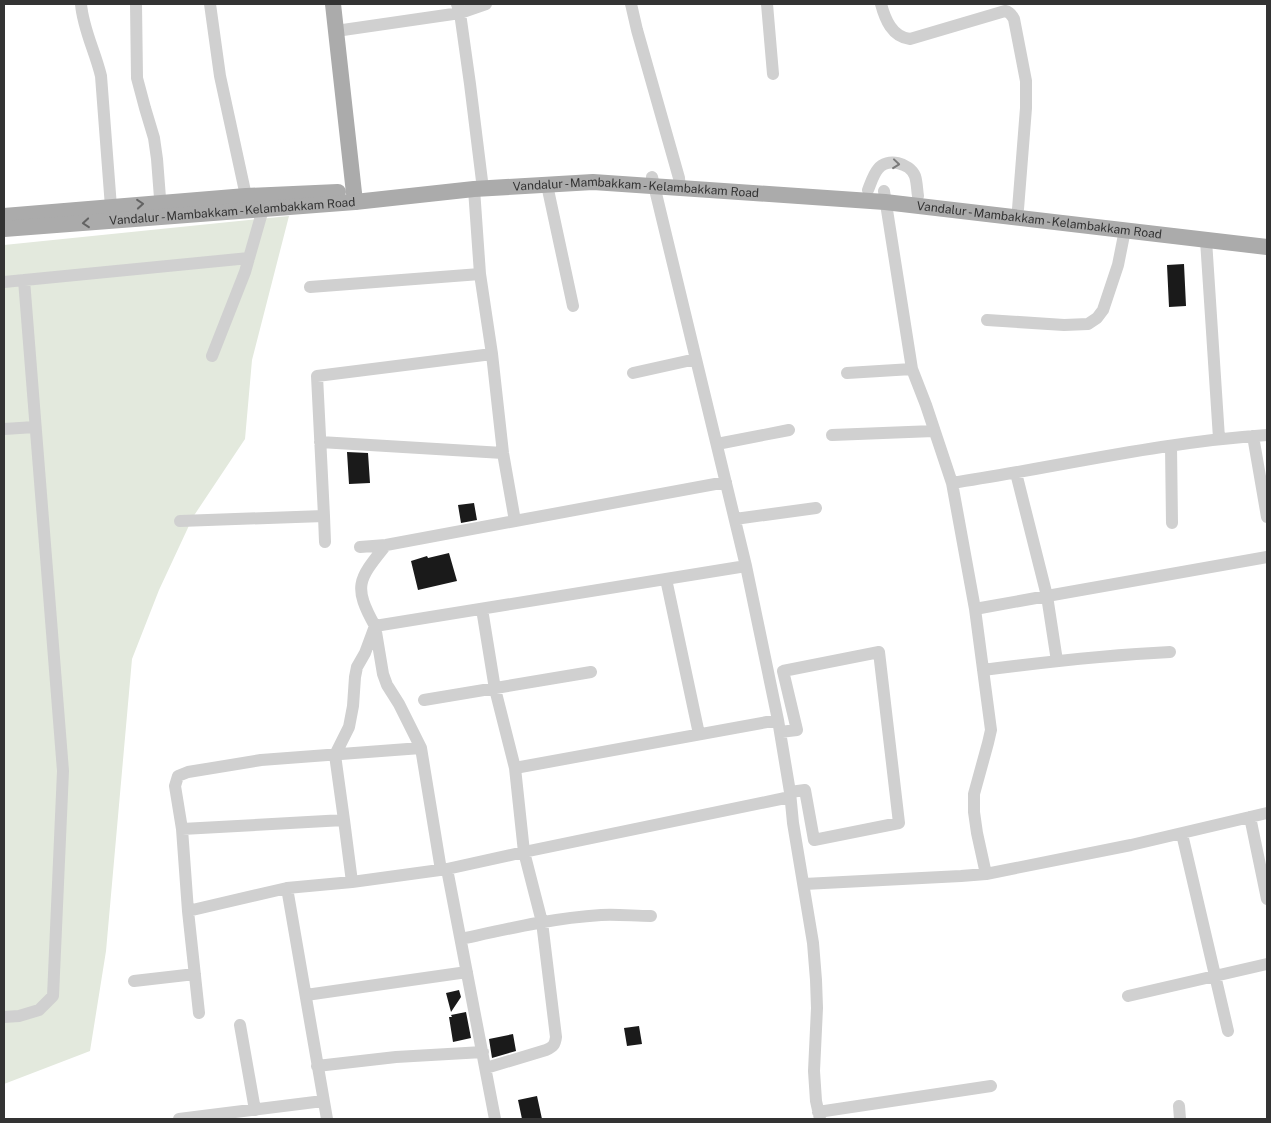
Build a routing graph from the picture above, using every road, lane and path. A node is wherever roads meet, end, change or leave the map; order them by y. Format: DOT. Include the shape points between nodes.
graph roads {
  1 [pos="81,4"];
  2 [pos="136,4"];
  3 [pos="210,4"];
  4 [pos="333,4"];
  5 [pos="486,4"];
  6 [pos="631,4"];
  7 [pos="767,4"];
  8 [pos="881,4"];
  9 [pos="459,8"];
  10 [pos="336,31"];
  11 [pos="774,74"];
  12 [pos="653,182"];
  13 [pos="679,183"];
  14 [pos="478,185"];
  15 [pos="547,185"];
  16 [pos="879,195"];
  17 [pos="246,196"];
  18 [pos="918,196"];
  19 [pos="354,197"];
  20 [pos="111,207"];
  21 [pos="262,209"];
  22 [pos="1018,209"];
  23 [pos="161,210"];
  24 [pos="4,216"];
  25 [pos="4,229"];
  26 [pos="1124,230"];
  27 [pos="1267,238"];
  28 [pos="1206,240"];
  29 [pos="1267,247"];
  30 [pos="249,258"];
  31 [pos="480,274"];
  32 [pos="24,280"];
  33 [pos="4,282"];
  34 [pos="310,287"];
  35 [pos="573,306"];
  36 [pos="987,320"];
  37 [pos="492,354"];
  38 [pos="212,356"];
  39 [pos="696,359"];
  40 [pos="912,369"];
  41 [pos="633,373"];
  42 [pos="847,374"];
  43 [pos="35,427"];
  44 [pos="4,430"];
  45 [pos="789,430"];
  46 [pos="934,431"];
  47 [pos="832,435"];
  48 [pos="1267,435"];
  49 [pos="1252,436"];
  50 [pos="1219,438"];
  51 [pos="320,442"];
  52 [pos="717,444"];
  53 [pos="1171,446"];
  54 [pos="503,452"];
  55 [pos="1016,473"];
  56 [pos="726,482"];
  57 [pos="952,483"];
  58 [pos="816,508"];
  59 [pos="324,516"];
  60 [pos="1267,517"];
  61 [pos="735,519"];
  62 [pos="180,521"];
  63 [pos="515,521"];
  64 [pos="1172,523"];
  65 [pos="324,542"];
  66 [pos="386,545"];
  67 [pos="360,548"];
  68 [pos="1267,557"];
  69 [pos="746,566"];
  70 [pos="666,579"];
  71 [pos="1047,596"];
  72 [pos="482,609"];
  73 [pos="975,609"];
  74 [pos="375,626"];
  75 [pos="1170,652"];
  76 [pos="1057,661"];
  77 [pos="983,670"];
  78 [pos="591,672"];
  79 [pos="495,689"];
  80 [pos="424,700"];
  81 [pos="779,726"];
  82 [pos="699,734"];
  83 [pos="421,748"];
  84 [pos="335,755"];
  85 [pos="515,768"];
  86 [pos="790,795"];
  87 [pos="1267,813"];
  88 [pos="1250,817"];
  89 [pos="344,820"];
  90 [pos="182,829"];
  91 [pos="1182,834"];
  92 [pos="524,852"];
  93 [pos="444,869"];
  94 [pos="986,874"];
  95 [pos="352,882"];
  96 [pos="804,884"];
  97 [pos="286,888"];
  98 [pos="1267,896"];
  99 [pos="188,912"];
  100 [pos="651,916"];
  101 [pos="542,922"];
  102 [pos="461,939"];
  103 [pos="1267,964"];
  104 [pos="467,972"];
  105 [pos="195,974"];
  106 [pos="1215,976"];
  107 [pos="134,981"];
  108 [pos="306,995"];
  109 [pos="1128,996"];
  110 [pos="199,1013"];
  111 [pos="4,1017"];
  112 [pos="240,1025"];
  113 [pos="1228,1031"];
  114 [pos="483,1052"];
  115 [pos="317,1066"];
  116 [pos="486,1068"];
  117 [pos="991,1086"];
  118 [pos="323,1101"];
  119 [pos="1180,1106"];
  120 [pos="255,1110"];
  121 [pos="819,1116"];
  122 [pos="179,1119"];
  123 [pos="327,1119"];
  124 [pos="495,1119"];
  125 [pos="1180,1119"];
  1 -- 20 [label="street" via="101,76"];
  2 -- 23 [label="street" via="138,78 154,138"];
  3 -- 17 [label="street" via="220,76"];
  4 -- 10 [label="main road"];
  5 -- 9 [label="street"];
  6 -- 13 [label="street"];
  7 -- 11 [label="street"];
  8 -- 22 [label="street" via="890,27 899,36 910,39 1005,11 1013,16 1026,81"];
  9 -- 10 [label="street"];
  9 -- 14 [label="street" via="470,84"];
  10 -- 19 [label="main road"];
  12 -- 13 [label="main road, Vandalur - Mambakkam - Kelambakkam Road"];
  12 -- 14 [label="main road, Vandalur - Mambakkam - Kelambakkam Road" via="593,172"];
  12 -- 15 [label="main road, Vandalur - Mambakkam - Kelambakkam Road"];
  12 -- 39 [label="street"];
  13 -- 16 [label="main road, Vandalur - Mambakkam - Kelambakkam Road"];
  14 -- 15 [label="main road, Vandalur - Mambakkam - Kelambakkam Road"];
  14 -- 19 [label="main road, Vandalur - Mambakkam - Kelambakkam Road"];
  14 -- 31 [label="street"];
  15 -- 35 [label="street"];
  16 -- 18 [label="main road, Vandalur - Mambakkam - Kelambakkam Road"];
  16 -- 18 [label="street, one-way" via="879,167 902,164 915,176"];
  16 -- 26 [label="main road, Vandalur - Mambakkam - Kelambakkam Road"];
  16 -- 40 [label="street"];
  17 -- 19 [label="main road, Vandalur - Mambakkam - Kelambakkam Road"];
  17 -- 23 [label="main road, Vandalur - Mambakkam - Kelambakkam Road"];
  18 -- 22 [label="main road, Vandalur - Mambakkam - Kelambakkam Road"];
  19 -- 21 [label="main road, Vandalur - Mambakkam - Kelambakkam Road"];
  20 -- 23 [label="main road, Vandalur - Mambakkam - Kelambakkam Road, one-way"];
  20 -- 24 [label="main road, Vandalur - Mambakkam - Kelambakkam Road"];
  21 -- 23 [label="main road, Vandalur - Mambakkam - Kelambakkam Road"];
  21 -- 30 [label="street"];
  22 -- 27 [label="main road, Vandalur - Mambakkam - Kelambakkam Road"];
  23 -- 25 [label="main road, Vandalur - Mambakkam - Kelambakkam Road, one-way"];
  26 -- 28 [label="main road, Vandalur - Mambakkam - Kelambakkam Road"];
  26 -- 36 [label="street" via="1118,266 1098,318 1088,324 1064,325"];
  28 -- 29 [label="main road, Vandalur - Mambakkam - Kelambakkam Road"];
  28 -- 50 [label="street"];
  30 -- 32 [label="street"];
  30 -- 38 [label="street"];
  31 -- 34 [label="street"];
  31 -- 37 [label="street"];
  32 -- 33 [label="street"];
  32 -- 43 [label="street"];
  37 -- 51 [label="street" via="317,376"];
  37 -- 54 [label="street"];
  39 -- 41 [label="street"];
  39 -- 52 [label="street"];
  40 -- 42 [label="street"];
  40 -- 46 [label="street"];
  43 -- 44 [label="street"];
  43 -- 111 [label="street" via="63,771 53,996 39,1010"];
  45 -- 52 [label="street"];
  46 -- 47 [label="street"];
  46 -- 57 [label="street"];
  48 -- 49 [label="street"];
  49 -- 50 [label="street"];
  49 -- 60 [label="street"];
  50 -- 53 [label="street"];
  51 -- 54 [label="street"];
  51 -- 59 [label="street"];
  52 -- 56 [label="street"];
  53 -- 55 [label="street"];
  53 -- 64 [label="street"];
  54 -- 63 [label="street"];
  55 -- 57 [label="street"];
  55 -- 71 [label="street"];
  56 -- 61 [label="street"];
  56 -- 63 [label="street"];
  57 -- 73 [label="street"];
  58 -- 61 [label="street"];
  59 -- 62 [label="street"];
  59 -- 65 [label="street"];
  61 -- 69 [label="street"];
  63 -- 66 [label="street"];
  66 -- 67 [label="street"];
  66 -- 74 [label="street" via="367,568 361,585 362,600"];
  68 -- 71 [label="street"];
  69 -- 70 [label="street"];
  69 -- 81 [label="street"];
  70 -- 72 [label="street"];
  70 -- 82 [label="street"];
  71 -- 73 [label="street"];
  71 -- 76 [label="street"];
  72 -- 74 [label="street"];
  72 -- 79 [label="street"];
  73 -- 77 [label="street"];
  74 -- 83 [label="street" via="387,685"];
  74 -- 84 [label="street" via="357,667 349,726"];
  75 -- 76 [label="street"];
  76 -- 77 [label="street"];
  77 -- 94 [label="street" via="991,730 974,794 974,812"];
  78 -- 79 [label="street"];
  79 -- 80 [label="street"];
  79 -- 85 [label="street"];
  81 -- 82 [label="street"];
  81 -- 86 [label="street"];
  81 -- 86 [label="street" via="797,730 783,671 880,652 899,823 814,840 805,790"];
  82 -- 85 [label="street"];
  83 -- 84 [label="street"];
  83 -- 93 [label="street"];
  84 -- 89 [label="street"];
  84 -- 90 [label="street" via="261,760 182,774 175,786"];
  85 -- 92 [label="street"];
  86 -- 92 [label="street"];
  86 -- 96 [label="street"];
  87 -- 88 [label="street"];
  88 -- 91 [label="street"];
  88 -- 98 [label="street"];
  89 -- 90 [label="street"];
  89 -- 95 [label="street"];
  90 -- 99 [label="street"];
  91 -- 94 [label="street"];
  91 -- 106 [label="street"];
  92 -- 93 [label="street"];
  92 -- 101 [label="street"];
  93 -- 95 [label="street"];
  93 -- 102 [label="street"];
  94 -- 96 [label="street"];
  95 -- 97 [label="street"];
  96 -- 121 [label="street" via="816,980 814,1071"];
  97 -- 99 [label="street"];
  97 -- 108 [label="street"];
  99 -- 105 [label="street"];
  100 -- 101 [label="street" via="603,915"];
  101 -- 102 [label="street"];
  101 -- 116 [label="street" via="556,1043 546,1050"];
  102 -- 104 [label="street"];
  103 -- 106 [label="street"];
  104 -- 108 [label="street"];
  104 -- 114 [label="street"];
  105 -- 107 [label="street"];
  105 -- 110 [label="street"];
  106 -- 109 [label="street"];
  106 -- 113 [label="street"];
  108 -- 115 [label="street"];
  112 -- 120 [label="street"];
  114 -- 115 [label="street"];
  114 -- 116 [label="street"];
  115 -- 118 [label="street"];
  116 -- 124 [label="street"];
  117 -- 121 [label="street"];
  118 -- 120 [label="street"];
  118 -- 123 [label="street"];
  119 -- 125 [label="street"];
  120 -- 122 [label="street"];
}
